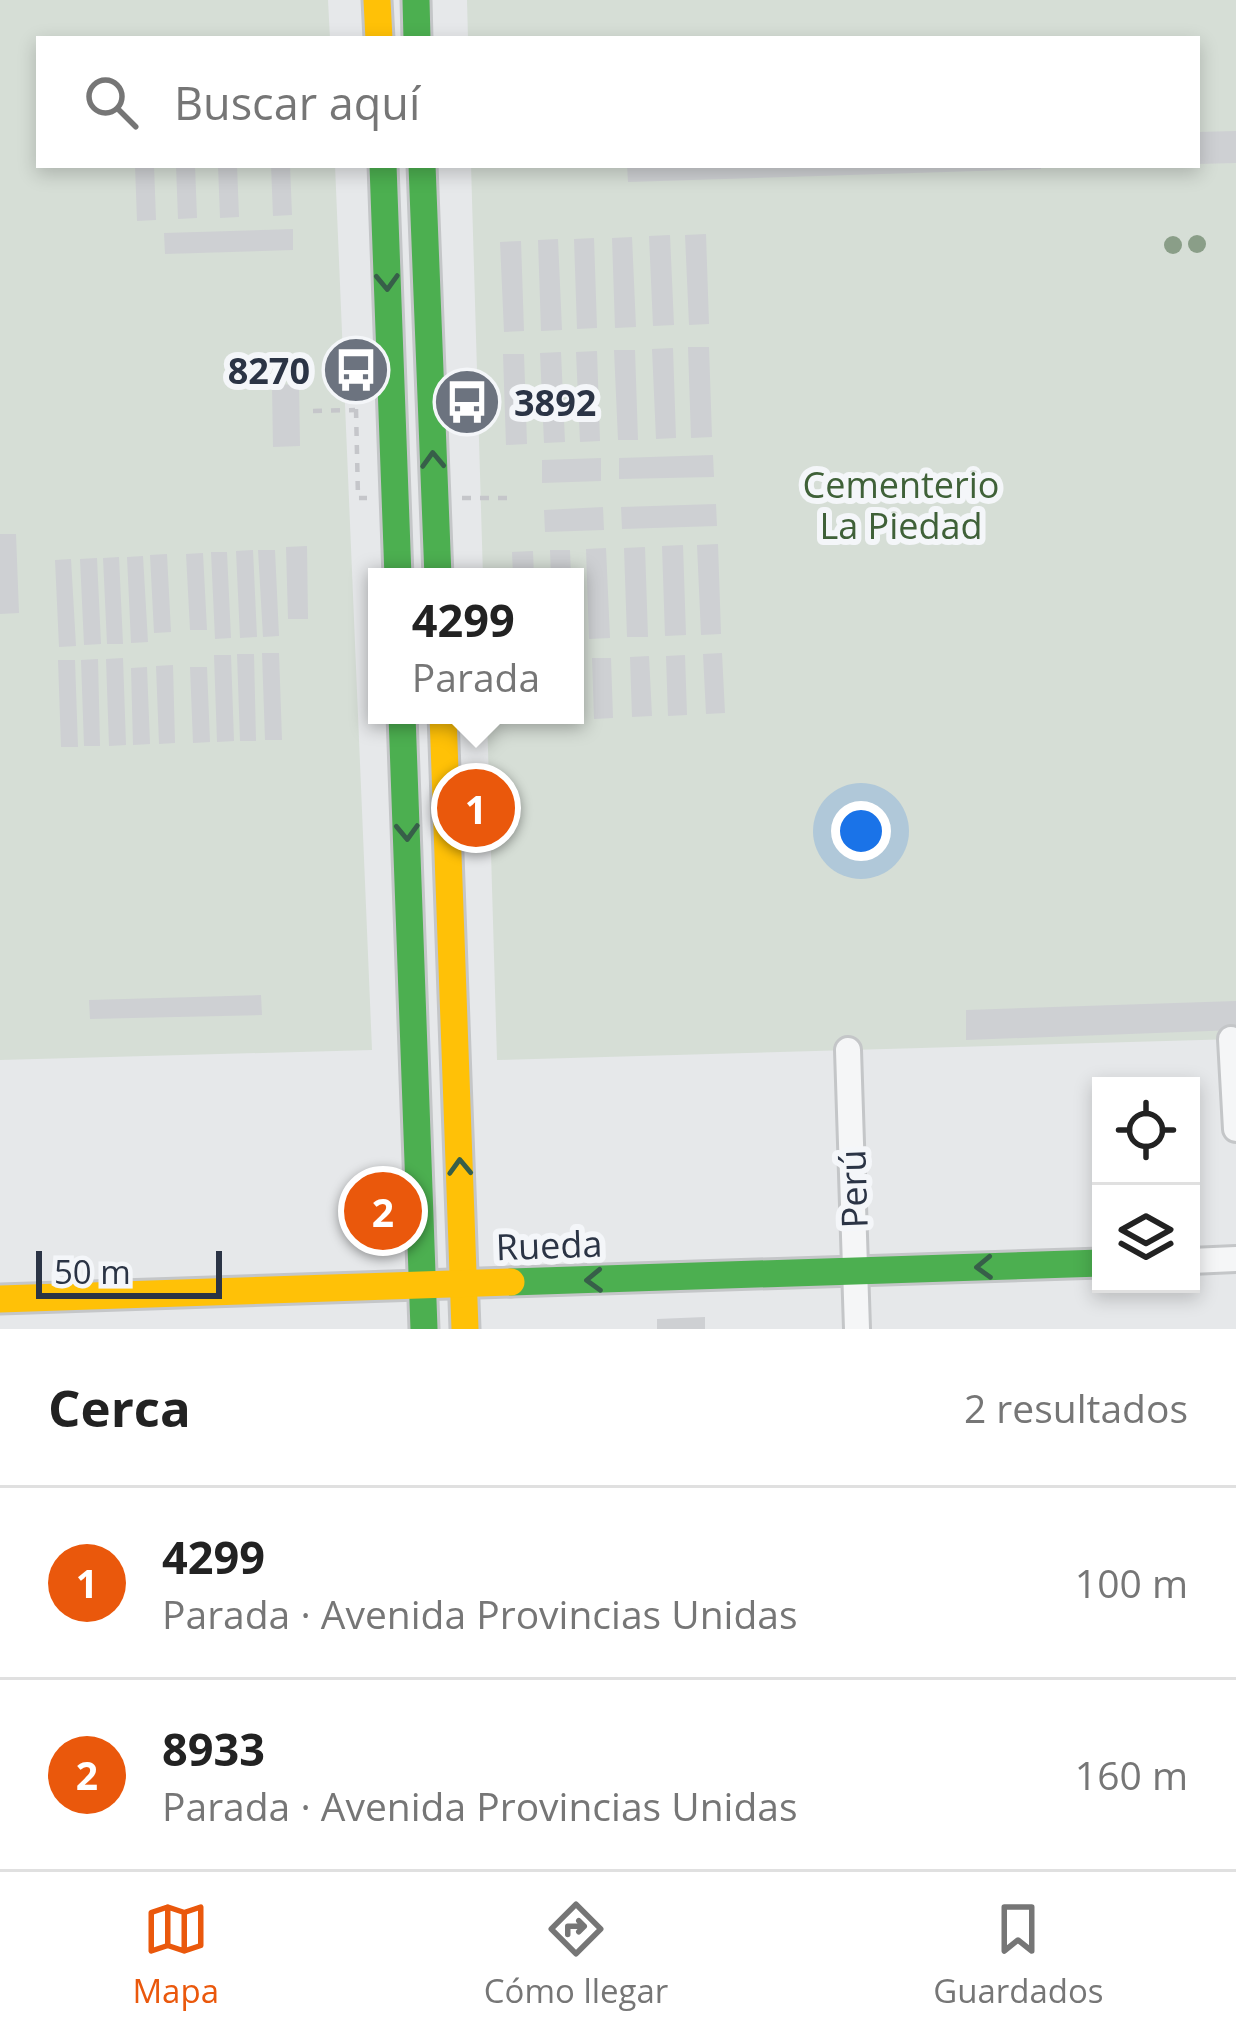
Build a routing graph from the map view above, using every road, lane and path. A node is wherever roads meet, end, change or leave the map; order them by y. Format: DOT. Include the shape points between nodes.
graph roads {
  1 [pos="377,0"];
  2 [pos="416,0"];
  3 [pos="379,36"];
  4 [pos="417,36"];
  5 [pos="383,168"];
  6 [pos="422,168"];
  7 [pos="392,408"];
  8 [pos="313,411"];
  9 [pos="496,498"];
  10 [pos="516,498"];
  11 [pos="398,568"];
  12 [pos="438,568"];
  13 [pos="403,724"];
  14 [pos="443,724"];
  15 [pos="1232,1039"];
  16 [pos="848,1050"];
  17 [pos="1236,1129"];
  18 [pos="1236,1259"];
  19 [pos="1200,1261"];
  20 [pos="1092,1264"];
  21 [pos="855,1271"];
  22 [pos="464,1284"];
  23 [pos="422,1285"];
  24 [pos="0,1299"];
  25 [pos="424,1329"];
  26 [pos="465,1329"];
  27 [pos="857,1329"];
  1 -- 3 [label="main road"];
  2 -- 4 [label="main road"];
  5 -- 7 [label="main road, one-way"];
  12 -- 6 [label="main road, one-way"];
  7 -- 8 [label="path"];
  7 -- 11 [label="main road"];
  9 -- 10 [label="path"];
  13 -- 23 [label="main road, one-way"];
  22 -- 14 [label="main road, one-way"];
  15 -- 17 [label="street"];
  16 -- 21 [label="street, Perú"];
  18 -- 19 [label="street"];
  20 -- 21 [label="main road, Rueda, one-way"];
  21 -- 22 [label="main road, Rueda, one-way"];
  21 -- 27 [label="street, Perú"];
  22 -- 23 [label="main road, Rueda"];
  22 -- 26 [label="main road"];
  23 -- 24 [label="main road, Rueda"];
  23 -- 25 [label="main road"];
}
